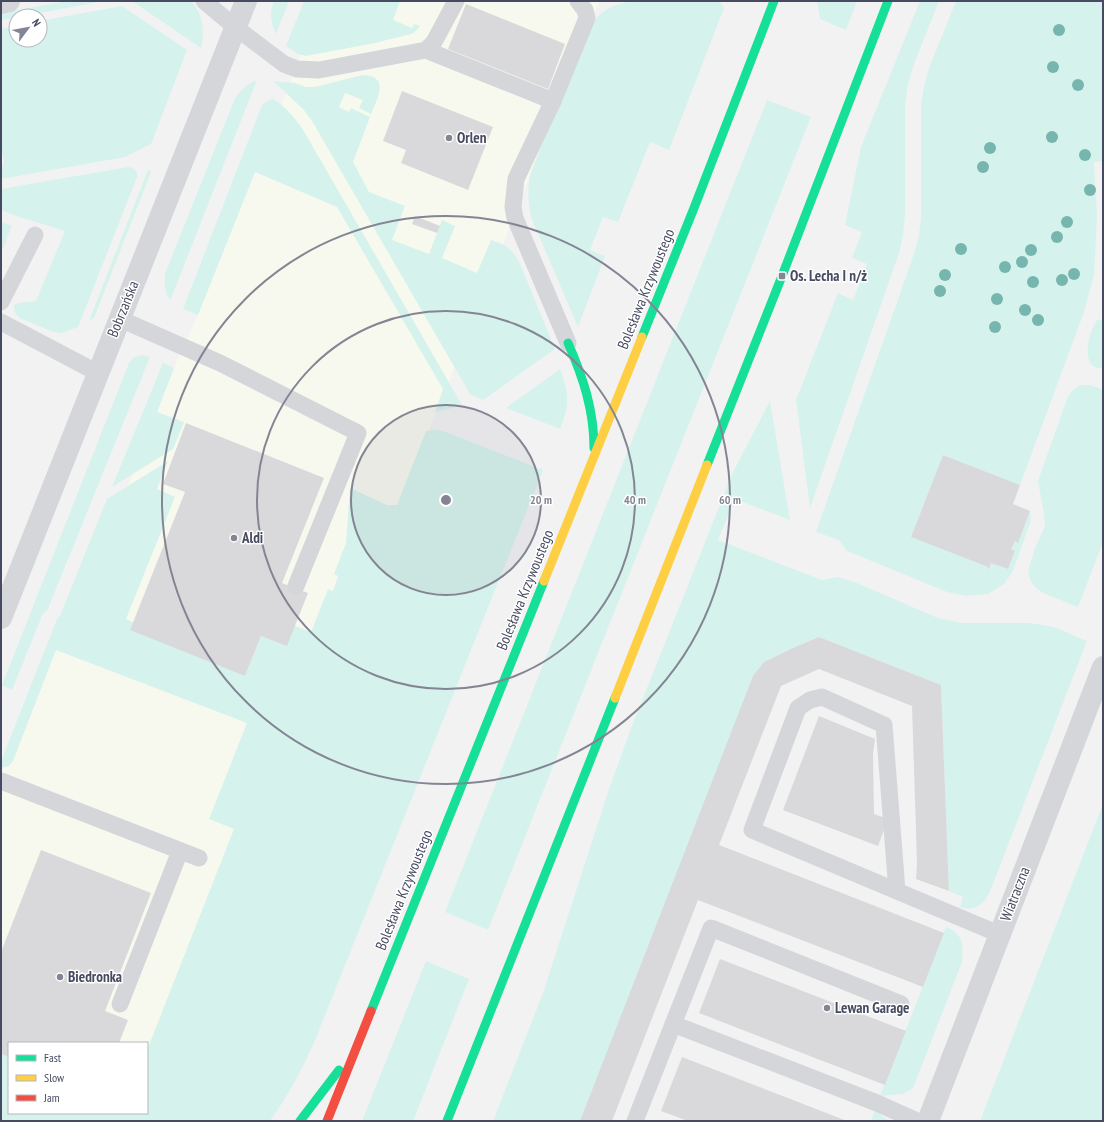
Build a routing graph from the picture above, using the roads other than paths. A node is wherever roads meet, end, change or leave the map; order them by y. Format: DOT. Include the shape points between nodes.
graph roads {
  1 [pos="9,1"];
  2 [pos="204,1"];
  3 [pos="246,1"];
  4 [pos="456,1"];
  5 [pos="578,1"];
  6 [pos="774,1"];
  7 [pos="888,1"];
  8 [pos="1,3"];
  9 [pos="236,27"];
  10 [pos="426,50"];
  11 [pos="553,101"];
  12 [pos="35,235"];
  13 [pos="1,302"];
  14 [pos="120,319"];
  15 [pos="1,322"];
  16 [pos="568,343"];
  17 [pos="98,373"];
  18 [pos="592,461"];
  19 [pos="296,586"];
  20 [pos="1,618"];
  21 [pos="1103,667"];
  22 [pos="1,781"];
  23 [pos="180,851"];
  24 [pos="199,858"];
  25 [pos="897,891"];
  26 [pos="999,934"];
  27 [pos="120,1004"];
  28 [pos="901,1004"];
  29 [pos="673,1024"];
  30 [pos="365,1026"];
  31 [pos="300,1121"];
  32 [pos="327,1121"];
  33 [pos="447,1121"];
  34 [pos="635,1121"];
  35 [pos="917,1121"];
  36 [pos="928,1121"];
  1 -- 8 [label="street"];
  2 -- 9 [label="lane"];
  3 -- 9 [label="street, Bobrzańska"];
  4 -- 10 [label="lane" via="434,42"];
  5 -- 11 [label="lane" via="587,18"];
  6 -- 18 [label="main road, Bolesława Krzywoustego"];
  7 -- 33 [label="main road" via="779,284"];
  9 -- 10 [label="lane" via="284,64 297,69 319,70"];
  9 -- 14 [label="street, Bobrzańska"];
  10 -- 11 [label="lane"];
  11 -- 16 [label="lane" via="516,179 513,207 515,218"];
  12 -- 13 [label="lane"];
  14 -- 17 [label="street, Bobrzańska"];
  14 -- 19 [label="lane" via="220,363 358,433"];
  15 -- 17 [label="lane"];
  16 -- 18 [label="main road" via="592,408 595,435"];
  17 -- 20 [label="street, Bobrzańska"];
  18 -- 30 [label="main road, Bolesława Krzywoustego"];
  21 -- 26 [label="street, Wiatraczna"];
  22 -- 23 [label="lane"];
  23 -- 24 [label="lane"];
  23 -- 27 [label="lane"];
  25 -- 25 [label="lane" via="752,830 798,708 810,700 822,697 884,725"];
  25 -- 26 [label="lane"];
  26 -- 36 [label="street, Wiatraczna"];
  28 -- 29 [label="lane" via="711,928"];
  29 -- 34 [label="lane"];
  29 -- 35 [label="lane"];
  30 -- 31 [label="main road" via="335,1076"];
  30 -- 32 [label="main road, Bolesława Krzywoustego"];
}
